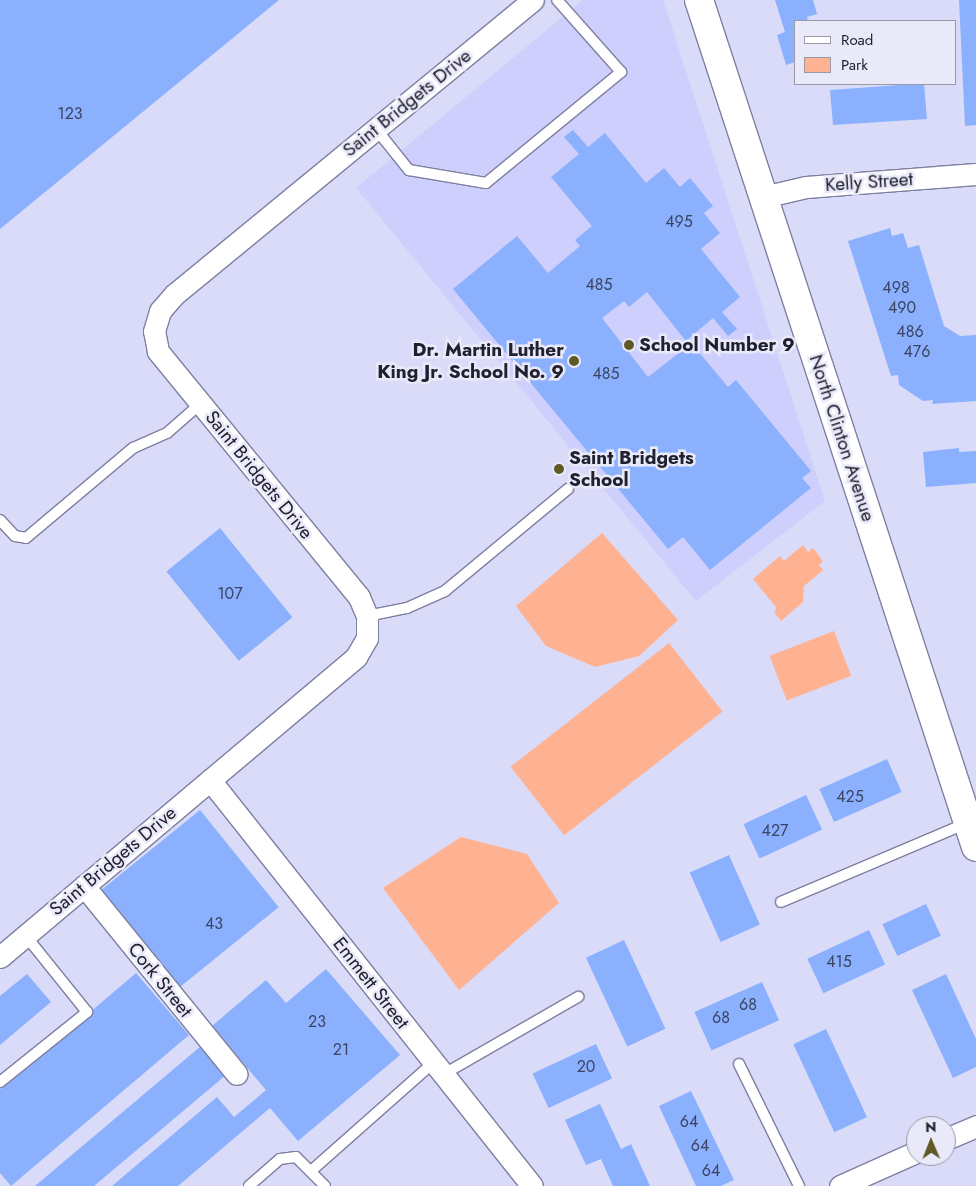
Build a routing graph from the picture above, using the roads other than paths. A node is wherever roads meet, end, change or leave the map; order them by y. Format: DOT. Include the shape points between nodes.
graph roads {
  1 [pos="533,0"];
  2 [pos="557,0"];
  3 [pos="699,0"];
  4 [pos="376,129"];
  5 [pos="976,174"];
  6 [pos="763,197"];
  7 [pos="200,404"];
  8 [pos="568,490"];
  9 [pos="0,520"];
  10 [pos="367,616"];
  11 [pos="210,780"];
  12 [pos="972,835"];
  13 [pos="84,886"];
  14 [pos="781,902"];
  15 [pos="25,935"];
  16 [pos="0,956"];
  17 [pos="578,998"];
  18 [pos="739,1064"];
  19 [pos="439,1068"];
  20 [pos="237,1074"];
  21 [pos="0,1082"];
  22 [pos="976,1126"];
  23 [pos="956,1135"];
  24 [pos="906,1156"];
  25 [pos="312,1171"];
  26 [pos="324,1185"];
  27 [pos="249,1186"];
  28 [pos="532,1186"];
  29 [pos="799,1186"];
  30 [pos="840,1186"];
  1 -- 4 [label="street, Saint Bridgets Drive"];
  2 -- 4 [label="lane" via="621,72 486,183 409,170"];
  3 -- 6 [label="main road, North Clinton Avenue"];
  4 -- 7 [label="street, Saint Bridgets Drive" via="175,294 160,311 154,330 158,351"];
  5 -- 6 [label="street, Kelly Street" via="806,187"];
  6 -- 12 [label="main road, North Clinton Avenue"];
  7 -- 9 [label="lane" via="167,433 133,448 26,538 15,536"];
  7 -- 10 [label="street, Saint Bridgets Drive" via="358,596"];
  8 -- 10 [label="lane" via="445,591 408,608"];
  10 -- 11 [label="street, Saint Bridgets Drive" via="367,638 356,657"];
  11 -- 13 [label="street, Saint Bridgets Drive"];
  11 -- 19 [label="street, Emmett Street"];
  12 -- 14 [label="lane"];
  13 -- 15 [label="street, Saint Bridgets Drive"];
  13 -- 20 [label="street, Cork Street"];
  15 -- 16 [label="street, Saint Bridgets Drive"];
  15 -- 21 [label="lane" via="87,1012"];
  17 -- 19 [label="lane"];
  18 -- 29 [label="lane"];
  19 -- 25 [label="lane"];
  19 -- 28 [label="street, Emmett Street"];
  22 -- 23 [label="street"];
  24 -- 30 [label="street"];
  25 -- 26 [label="lane"];
  25 -- 27 [label="lane" via="296,1157 280,1159"];
}
